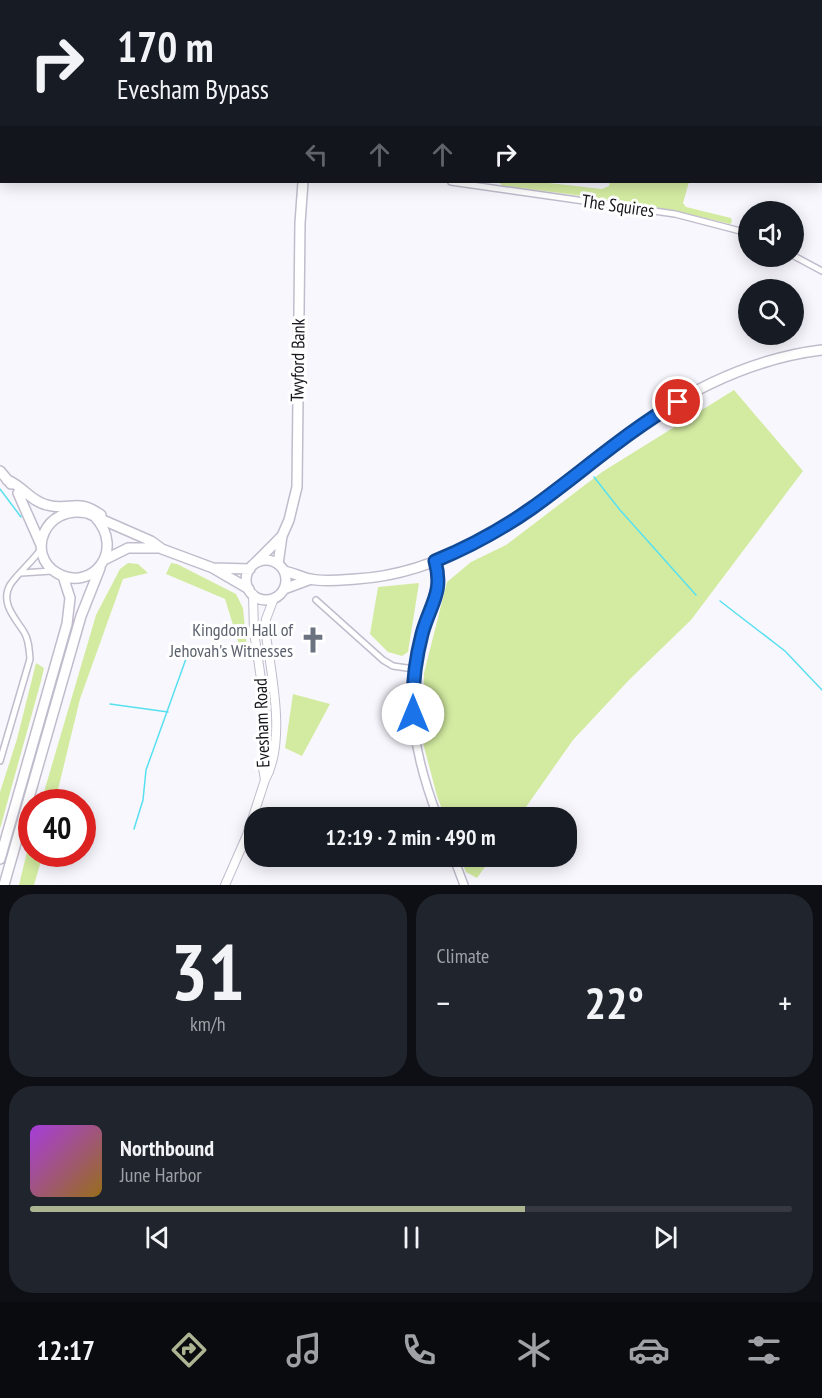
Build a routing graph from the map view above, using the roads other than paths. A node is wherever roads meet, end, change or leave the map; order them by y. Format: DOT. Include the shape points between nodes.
graph roads {
  1 [pos="303,183"];
  2 [pos="458,183"];
  3 [pos="738,230"];
  4 [pos="804,261"];
  5 [pos="822,271"];
  6 [pos="822,350"];
  7 [pos="0,471"];
  8 [pos="7,480"];
  9 [pos="18,493"];
  10 [pos="63,513"];
  11 [pos="95,517"];
  12 [pos="113,524"];
  13 [pos="282,536"];
  14 [pos="41,546"];
  15 [pos="162,549"];
  16 [pos="435,561"];
  17 [pos="103,562"];
  18 [pos="252,566"];
  19 [pos="281,567"];
  20 [pos="213,568"];
  21 [pos="21,573"];
  22 [pos="58,573"];
  23 [pos="311,579"];
  24 [pos="284,589"];
  25 [pos="251,592"];
  26 [pos="274,598"];
  27 [pos="316,600"];
  28 [pos="414,669"];
  29 [pos="0,761"];
  30 [pos="265,780"];
  31 [pos="434,807"];
  32 [pos="0,859"];
  33 [pos="457,867"];
  34 [pos="4,885"];
  35 [pos="225,885"];
  36 [pos="464,885"];
  1 -- 13 [label="main road, Twyford Bank" via="297,487"];
  2 -- 3 [label="street, The Squires" via="675,214"];
  4 -- 5 [label="street"];
  6 -- 16 [label="main road" via="771,360 697,390 658,413 529,510"];
  7 -- 8 [label="main road"];
  8 -- 9 [label="main road"];
  8 -- 12 [label="main road" via="41,503 55,507 87,506"];
  9 -- 10 [label="main road" via="38,507"];
  9 -- 14 [label="main road"];
  10 -- 11 [label="main road" via="80,512"];
  10 -- 14 [label="main road" via="47,526"];
  11 -- 12 [label="main road"];
  11 -- 17 [label="main road" via="108,541"];
  12 -- 15 [label="main road"];
  13 -- 18 [label="main road, Twyford Bank"];
  13 -- 19 [label="main road, Twyford Bank" via="278,551"];
  14 -- 21 [label="street"];
  14 -- 22 [label="main road" via="48,564"];
  15 -- 17 [label="main road" via="128,548"];
  15 -- 20 [label="main road"];
  16 -- 23 [label="main road" via="370,579"];
  16 -- 28 [label="street" via="439,590 422,633"];
  17 -- 22 [label="main road" via="81,577"];
  17 -- 34 [label="main road" via="81,616"];
  18 -- 19 [label="main road" via="266,560"];
  18 -- 20 [label="main road"];
  18 -- 25 [label="main road" via="246,578"];
  19 -- 23 [label="main road"];
  19 -- 24 [label="main road"];
  20 -- 25 [label="main road"];
  21 -- 22 [label="street"];
  21 -- 29 [label="street" via="10,585 7,598 9,612 29,645 30,659"];
  22 -- 32 [label="main road" via="70,598 67,624"];
  23 -- 24 [label="main road"];
  24 -- 26 [label="main road"];
  25 -- 26 [label="main road" via="261,599"];
  25 -- 30 [label="main road, Evesham Road" via="264,699"];
  26 -- 30 [label="main road, Evesham Road" via="265,629 274,706 272,769"];
  27 -- 28 [label="street" via="383,660"];
  28 -- 31 [label="street" via="416,736"];
  30 -- 35 [label="main road, Evesham Road"];
  33 -- 36 [label="street"];
}
